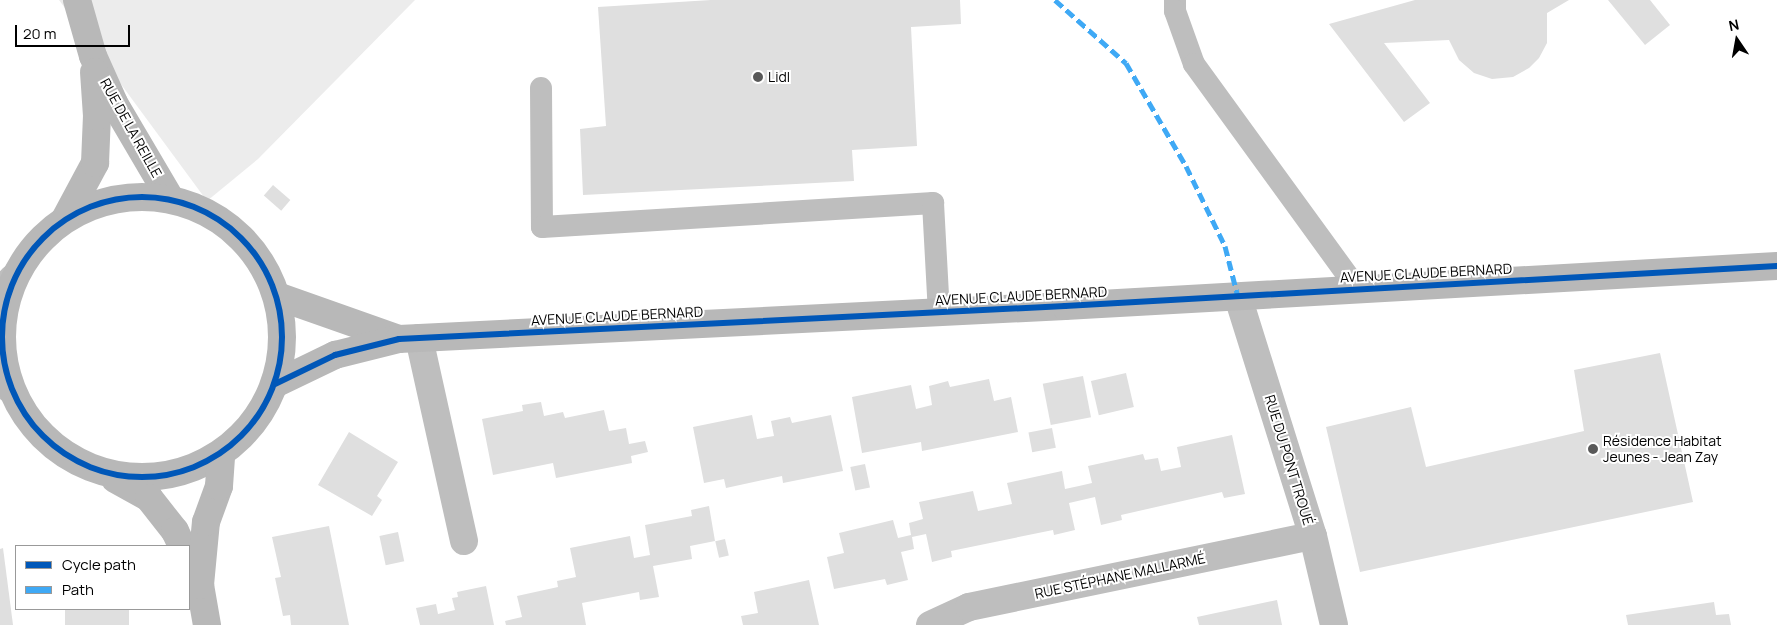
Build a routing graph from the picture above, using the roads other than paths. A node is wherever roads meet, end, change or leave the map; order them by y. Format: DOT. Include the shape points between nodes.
graph roads {
  1 [pos="77,0"];
  2 [pos="1175,0"];
  3 [pos="93,56"];
  4 [pos="540,88"];
  5 [pos="170,198"];
  6 [pos="65,219"];
  7 [pos="1777,266"];
  8 [pos="7,284"];
  9 [pos="1358,290"];
  10 [pos="277,296"];
  11 [pos="1238,297"];
  12 [pos="939,313"];
  13 [pos="409,339"];
  14 [pos="276,384"];
  15 [pos="5,385"];
  16 [pos="221,454"];
  17 [pos="105,474"];
  18 [pos="1313,536"];
  19 [pos="464,541"];
  20 [pos="182,545"];
  21 [pos="194,573"];
  22 [pos="207,625"];
  23 [pos="930,625"];
  24 [pos="1334,625"];
  1 -- 3 [label="street, RUE DE LA REILLE"];
  2 -- 9 [label="lane" via="1175,11 1194,64"];
  3 -- 5 [label="street, RUE DE LA REILLE" via="114,103"];
  3 -- 6 [label="street, RUE DE LA REILLE" via="97,116 95,163"];
  4 -- 12 [label="lane" via="542,227 933,203"];
  5 -- 6 [label="street" via="133,196 97,203"];
  5 -- 10 [label="street" via="206,211 237,232 261,261"];
  6 -- 8 [label="street" via="35,245"];
  7 -- 9 [label="street, AVENUE CLAUDE BERNARD"];
  8 -- 15 [label="street" via="1,352"];
  9 -- 11 [label="street, AVENUE CLAUDE BERNARD"];
  10 -- 13 [label="street, AVENUE CLAUDE BERNARD"];
  10 -- 14 [label="street" via="283,340"];
  11 -- 12 [label="street, AVENUE CLAUDE BERNARD"];
  11 -- 18 [label="street, RUE DU PONT TROUÉ"];
  12 -- 13 [label="street, AVENUE CLAUDE BERNARD"];
  13 -- 14 [label="street, AVENUE CLAUDE BERNARD" via="335,355"];
  13 -- 19 [label="street"];
  14 -- 16 [label="street" via="244,435"];
  15 -- 17 [label="street" via="26,418 48,442 74,461"];
  16 -- 17 [label="street" via="185,472 145,478"];
  16 -- 21 [label="street" via="219,486 206,522"];
  17 -- 20 [label="street" via="148,498 175,531"];
  18 -- 23 [label="street, RUE STÉPHANE MALLARMÉ" via="970,607"];
  18 -- 24 [label="street, RUE DU PONT TROUÉ"];
  21 -- 22 [label="street"];
}
